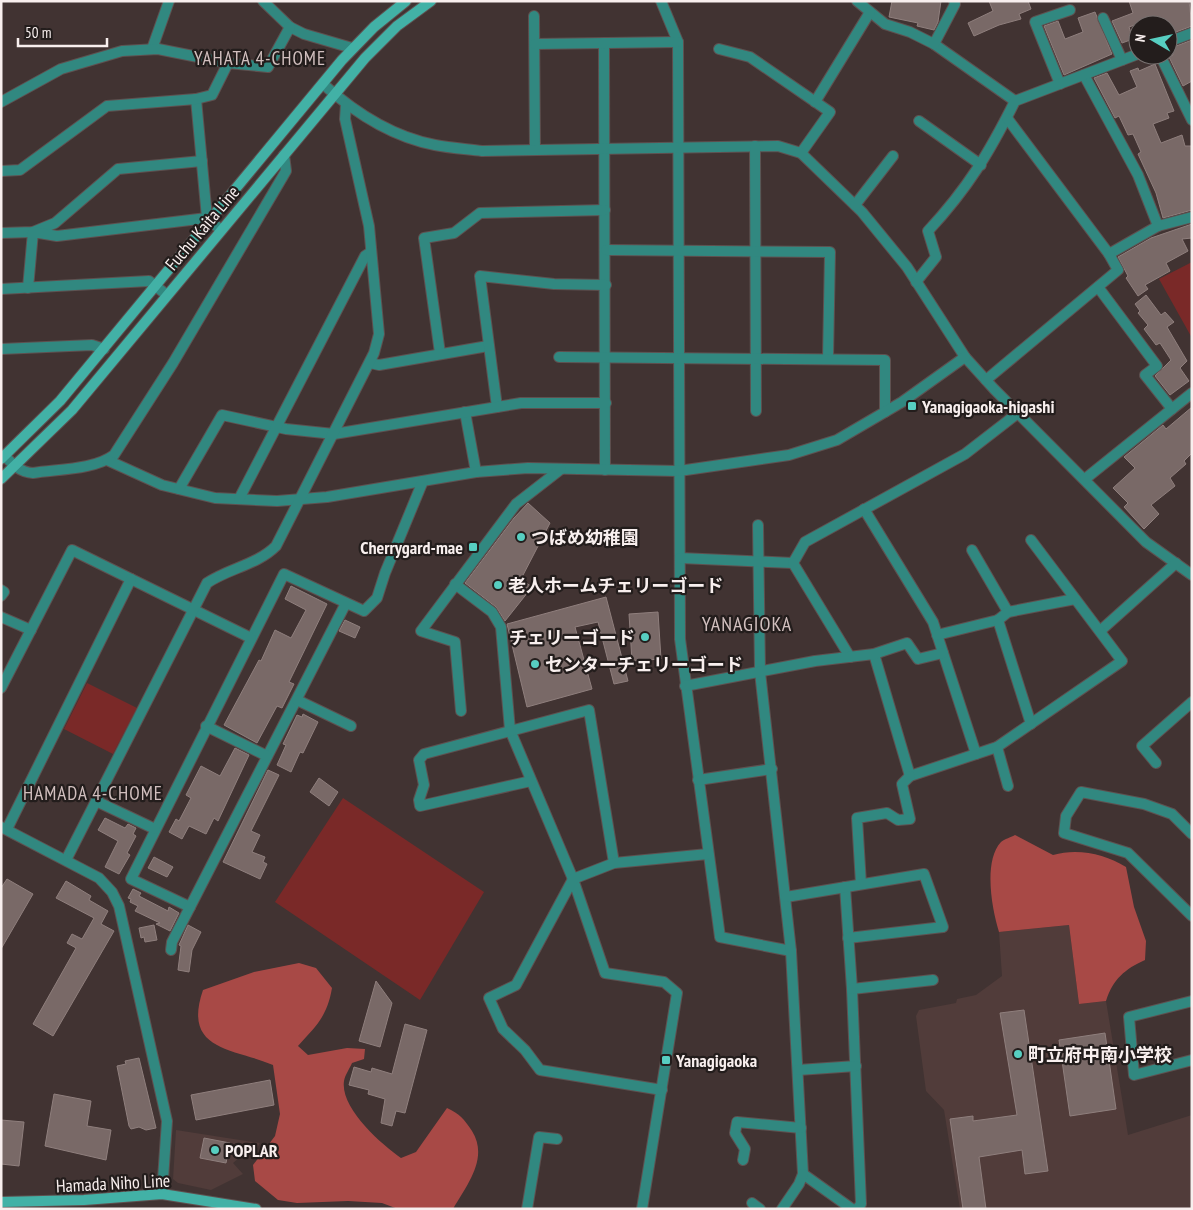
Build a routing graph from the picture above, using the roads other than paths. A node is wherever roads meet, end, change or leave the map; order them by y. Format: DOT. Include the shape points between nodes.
graph roads {
  1 [pos="169,1"];
  2 [pos="263,1"];
  3 [pos="406,1"];
  4 [pos="430,1"];
  5 [pos="661,1"];
  6 [pos="857,1"];
  7 [pos="954,1"];
  8 [pos="1070,10"];
  9 [pos="870,12"];
  10 [pos="534,16"];
  11 [pos="1103,18"];
  12 [pos="290,27"];
  13 [pos="1192,33"];
  14 [pos="1178,38"];
  15 [pos="678,42"];
  16 [pos="604,43"];
  17 [pos="535,44"];
  18 [pos="934,44"];
  19 [pos="352,48"];
  20 [pos="152,49"];
  21 [pos="719,49"];
  22 [pos="1128,58"];
  23 [pos="1122,60"];
  24 [pos="228,63"];
  25 [pos="1165,65"];
  26 [pos="1084,75"];
  27 [pos="323,84"];
  28 [pos="1060,84"];
  29 [pos="335,94"];
  30 [pos="196,98"];
  31 [pos="1016,101"];
  32 [pos="1,102"];
  33 [pos="815,102"];
  34 [pos="346,104"];
  35 [pos="1007,118"];
  36 [pos="919,120"];
  37 [pos="1192,120"];
  38 [pos="678,146"];
  39 [pos="755,146"];
  40 [pos="604,148"];
  41 [pos="535,150"];
  42 [pos="801,153"];
  43 [pos="284,155"];
  44 [pos="893,156"];
  45 [pos="202,160"];
  46 [pos="981,165"];
  47 [pos="1,171"];
  48 [pos="855,205"];
  49 [pos="605,210"];
  50 [pos="1192,217"];
  51 [pos="208,219"];
  52 [pos="1158,226"];
  53 [pos="221,230"];
  54 [pos="1,232"];
  55 [pos="33,232"];
  56 [pos="606,250"];
  57 [pos="678,251"];
  58 [pos="371,252"];
  59 [pos="756,253"];
  60 [pos="1109,254"];
  61 [pos="916,282"];
  62 [pos="156,285"];
  63 [pos="606,285"];
  64 [pos="1098,287"];
  65 [pos="28,288"];
  66 [pos="1,289"];
  67 [pos="167,295"];
  68 [pos="488,346"];
  69 [pos="1,349"];
  70 [pos="104,349"];
  71 [pos="440,353"];
  72 [pos="559,357"];
  73 [pos="606,357"];
  74 [pos="679,357"];
  75 [pos="965,357"];
  76 [pos="757,358"];
  77 [pos="828,359"];
  78 [pos="370,363"];
  79 [pos="986,380"];
  80 [pos="1192,393"];
  81 [pos="606,403"];
  82 [pos="497,407"];
  83 [pos="1172,409"];
  84 [pos="756,410"];
  85 [pos="464,412"];
  86 [pos="885,412"];
  87 [pos="1018,413"];
  88 [pos="275,427"];
  89 [pos="334,434"];
  90 [pos="3,458"];
  91 [pos="107,460"];
  92 [pos="14,466"];
  93 [pos="561,469"];
  94 [pos="605,470"];
  95 [pos="679,471"];
  96 [pos="476,472"];
  97 [pos="1085,479"];
  98 [pos="1,480"];
  99 [pos="423,481"];
  100 [pos="179,489"];
  101 [pos="300,499"];
  102 [pos="239,500"];
  103 [pos="864,509"];
  104 [pos="758,525"];
  105 [pos="1031,540"];
  106 [pos="972,550"];
  107 [pos="680,558"];
  108 [pos="758,560"];
  109 [pos="793,563"];
  110 [pos="1176,563"];
  111 [pos="1192,575"];
  112 [pos="131,579"];
  113 [pos="456,584"];
  114 [pos="1,590"];
  115 [pos="1,596"];
  116 [pos="1075,599"];
  117 [pos="346,603"];
  118 [pos="193,609"];
  119 [pos="1008,612"];
  120 [pos="1,617"];
  121 [pos="998,620"];
  122 [pos="31,630"];
  123 [pos="1100,632"];
  124 [pos="938,635"];
  125 [pos="251,638"];
  126 [pos="943,653"];
  127 [pos="874,654"];
  128 [pos="850,657"];
  129 [pos="760,672"];
  130 [pos="685,686"];
  131 [pos="1,688"];
  132 [pos="297,700"];
  133 [pos="1192,702"];
  134 [pos="460,711"];
  135 [pos="1031,724"];
  136 [pos="206,726"];
  137 [pos="351,726"];
  138 [pos="510,730"];
  139 [pos="997,748"];
  140 [pos="976,754"];
  141 [pos="268,756"];
  142 [pos="1156,763"];
  143 [pos="772,769"];
  144 [pos="910,776"];
  145 [pos="698,780"];
  146 [pos="531,781"];
  147 [pos="1008,786"];
  148 [pos="96,801"];
  149 [pos="4,828"];
  150 [pos="155,829"];
  151 [pos="1192,834"];
  152 [pos="708,854"];
  153 [pos="66,860"];
  154 [pos="614,863"];
  155 [pos="573,879"];
  156 [pos="862,884"];
  157 [pos="845,887"];
  158 [pos="786,897"];
  159 [pos="190,908"];
  160 [pos="1192,916"];
  161 [pos="848,938"];
  162 [pos="171,950"];
  163 [pos="791,951"];
  164 [pos="933,980"];
  165 [pos="852,989"];
  166 [pos="1192,1001"];
  167 [pos="1192,1060"];
  168 [pos="856,1066"];
  169 [pos="798,1070"];
  170 [pos="662,1090"];
  171 [pos="801,1128"];
  172 [pos="557,1139"];
  173 [pos="743,1160"];
  174 [pos="803,1174"];
  175 [pos="162,1194"];
  176 [pos="1,1202"];
  177 [pos="14,1206"];
  178 [pos="256,1209"];
  179 [pos="527,1209"];
  180 [pos="642,1209"];
  181 [pos="782,1209"];
  182 [pos="852,1209"];
  183 [pos="857,1209"];
  1 -- 20 [label="street"];
  2 -- 12 [label="street"];
  3 -- 19 [label="main road, Fuchu Kaita Line"];
  4 -- 29 [label="main road, Fuchu Kaita Line" via="386,36"];
  5 -- 15 [label="street"];
  6 -- 9 [label="street"];
  7 -- 18 [label="street"];
  8 -- 28 [label="street" via="1035,22"];
  9 -- 18 [label="street" via="885,24"];
  9 -- 33 [label="street"];
  10 -- 17 [label="street"];
  11 -- 23 [label="street"];
  12 -- 19 [label="street"];
  12 -- 24 [label="street" via="268,67"];
  13 -- 14 [label="street"];
  15 -- 16 [label="street"];
  15 -- 38 [label="street"];
  16 -- 17 [label="street"];
  16 -- 40 [label="street"];
  17 -- 41 [label="street"];
  18 -- 31 [label="street"];
  19 -- 27 [label="main road, Fuchu Kaita Line"];
  20 -- 24 [label="street"];
  20 -- 32 [label="street" via="122,51 61,69"];
  21 -- 33 [label="street" via="750,57"];
  22 -- 23 [label="street"];
  23 -- 26 [label="street"];
  24 -- 30 [label="street" via="212,95"];
  25 -- 37 [label="street"];
  26 -- 28 [label="street"];
  26 -- 52 [label="street" via="1138,175"];
  27 -- 29 [label="street"];
  27 -- 51 [label="main road, Fuchu Kaita Line"];
  28 -- 31 [label="street"];
  29 -- 34 [label="street"];
  29 -- 43 [label="main road, Fuchu Kaita Line"];
  30 -- 45 [label="street"];
  30 -- 47 [label="street" via="107,106 20,170"];
  31 -- 35 [label="street"];
  33 -- 42 [label="street" via="830,112"];
  34 -- 41 [label="street" via="402,135 434,145 482,151"];
  34 -- 58 [label="street" via="345,119 369,226"];
  35 -- 46 [label="street"];
  35 -- 60 [label="street"];
  36 -- 46 [label="street"];
  38 -- 39 [label="street"];
  38 -- 40 [label="street"];
  38 -- 57 [label="street"];
  39 -- 42 [label="street" via="778,146"];
  39 -- 59 [label="street"];
  40 -- 41 [label="street"];
  40 -- 49 [label="street"];
  42 -- 48 [label="street"];
  43 -- 53 [label="main road, Fuchu Kaita Line"];
  43 -- 91 [label="street" via="286,171 125,441"];
  44 -- 48 [label="street"];
  45 -- 51 [label="street"];
  45 -- 55 [label="street" via="118,170 55,222"];
  46 -- 61 [label="street" via="958,199 928,231 936,256"];
  48 -- 61 [label="street"];
  49 -- 56 [label="street"];
  49 -- 71 [label="street" via="480,213 454,233 424,238"];
  50 -- 52 [label="street"];
  51 -- 53 [label="street"];
  51 -- 55 [label="street" via="56,236"];
  51 -- 62 [label="main road, Fuchu Kaita Line"];
  52 -- 60 [label="street"];
  53 -- 67 [label="main road, Fuchu Kaita Line"];
  54 -- 55 [label="street"];
  55 -- 65 [label="street"];
  56 -- 57 [label="street"];
  56 -- 63 [label="street"];
  57 -- 59 [label="street"];
  57 -- 74 [label="street"];
  58 -- 78 [label="street" via="379,334"];
  58 -- 88 [label="street" via="365,256"];
  59 -- 76 [label="street"];
  59 -- 77 [label="street" via="830,252"];
  60 -- 64 [label="street" via="1118,270"];
  61 -- 75 [label="street"];
  62 -- 65 [label="street" via="145,281"];
  62 -- 67 [label="street"];
  62 -- 70 [label="main road, Fuchu Kaita Line"];
  63 -- 68 [label="street" via="554,284 480,276"];
  63 -- 73 [label="street"];
  64 -- 79 [label="street"];
  64 -- 83 [label="street" via="1156,366 1145,374"];
  65 -- 66 [label="street"];
  67 -- 92 [label="main road, Fuchu Kaita Line" via="72,410"];
  68 -- 71 [label="street"];
  68 -- 82 [label="street"];
  69 -- 70 [label="street" via="92,345"];
  70 -- 90 [label="main road, Fuchu Kaita Line" via="60,402"];
  71 -- 78 [label="street" via="379,365"];
  72 -- 73 [label="street"];
  73 -- 74 [label="street"];
  73 -- 81 [label="street"];
  74 -- 76 [label="street"];
  74 -- 95 [label="street"];
  75 -- 79 [label="street"];
  75 -- 86 [label="street"];
  76 -- 77 [label="street"];
  76 -- 84 [label="street"];
  77 -- 86 [label="street" via="885,360"];
  78 -- 89 [label="street"];
  79 -- 87 [label="street"];
  80 -- 83 [label="street"];
  81 -- 82 [label="street" via="522,403"];
  81 -- 94 [label="street"];
  82 -- 85 [label="street"];
  83 -- 97 [label="street"];
  85 -- 89 [label="street"];
  85 -- 96 [label="street"];
  86 -- 95 [label="street" via="837,440 789,455"];
  87 -- 97 [label="street"];
  87 -- 103 [label="street" via="965,454"];
  88 -- 89 [label="street"];
  88 -- 100 [label="street" via="222,415"];
  88 -- 102 [label="street"];
  89 -- 101 [label="street"];
  90 -- 92 [label="street"];
  91 -- 92 [label="street" via="33,473"];
  91 -- 100 [label="street"];
  92 -- 98 [label="main road, Fuchu Kaita Line"];
  93 -- 94 [label="street"];
  93 -- 96 [label="street"];
  93 -- 113 [label="street" via="516,504"];
  94 -- 95 [label="street"];
  95 -- 107 [label="street"];
  96 -- 99 [label="street"];
  97 -- 110 [label="street" via="1146,542"];
  99 -- 101 [label="street"];
  99 -- 117 [label="street" via="377,598 364,611"];
  100 -- 102 [label="street"];
  101 -- 102 [label="street" via="277,502"];
  101 -- 118 [label="street" via="276,546 265,557 223,572 207,583"];
  103 -- 109 [label="street" via="805,542"];
  103 -- 124 [label="street"];
  104 -- 108 [label="street"];
  105 -- 116 [label="street"];
  106 -- 119 [label="street"];
  107 -- 108 [label="street"];
  107 -- 130 [label="street" via="680,639"];
  108 -- 109 [label="street"];
  108 -- 129 [label="street"];
  109 -- 128 [label="street"];
  110 -- 111 [label="street"];
  110 -- 123 [label="street"];
  112 -- 118 [label="street"];
  112 -- 122 [label="street" via="72,550"];
  112 -- 149 [label="street"];
  113 -- 134 [label="street" via="421,630 454,642"];
  113 -- 138 [label="street" via="492,612 501,627"];
  114 -- 115 [label="street" via="4,592"];
  116 -- 119 [label="street"];
  116 -- 123 [label="street"];
  117 -- 125 [label="street" via="284,574"];
  117 -- 132 [label="street"];
  118 -- 125 [label="street"];
  118 -- 148 [label="street"];
  119 -- 121 [label="street"];
  120 -- 122 [label="street"];
  121 -- 124 [label="street"];
  121 -- 135 [label="street"];
  122 -- 131 [label="street"];
  123 -- 135 [label="street" via="1122,661"];
  124 -- 126 [label="street"];
  125 -- 136 [label="street"];
  126 -- 127 [label="street" via="918,659 907,643"];
  126 -- 140 [label="street"];
  127 -- 128 [label="street"];
  127 -- 144 [label="street"];
  128 -- 129 [label="street"];
  129 -- 130 [label="street"];
  129 -- 143 [label="street"];
  130 -- 145 [label="street"];
  132 -- 137 [label="street"];
  132 -- 141 [label="street"];
  133 -- 142 [label="street" via="1142,746"];
  135 -- 139 [label="street"];
  136 -- 141 [label="street"];
  136 -- 150 [label="street"];
  138 -- 146 [label="street"];
  138 -- 146 [label="street" via="424,754 419,760 424,785 418,800 420,806"];
  138 -- 154 [label="street" via="589,710"];
  139 -- 140 [label="street"];
  139 -- 147 [label="street"];
  140 -- 144 [label="street"];
  141 -- 159 [label="street"];
  143 -- 145 [label="street"];
  143 -- 158 [label="street"];
  144 -- 156 [label="street" via="902,784 910,819 898,820 887,813 857,818"];
  145 -- 152 [label="street"];
  146 -- 155 [label="street"];
  148 -- 150 [label="street"];
  148 -- 153 [label="street"];
  149 -- 153 [label="street"];
  150 -- 159 [label="street" via="131,879"];
  151 -- 160 [label="street" via="1172,814 1144,804 1081,792 1066,816 1064,833 1128,853"];
  152 -- 154 [label="street"];
  152 -- 163 [label="street" via="720,937"];
  153 -- 175 [label="street" via="99,878 119,906 167,1121"];
  154 -- 155 [label="street"];
  155 -- 170 [label="street" via="605,973 664,982 677,993"];
  155 -- 170 [label="street" via="516,985 489,998 503,1029 540,1070"];
  156 -- 157 [label="street"];
  156 -- 161 [label="street" via="924,874 943,927"];
  157 -- 158 [label="street"];
  157 -- 161 [label="street"];
  158 -- 163 [label="street"];
  159 -- 162 [label="street"];
  161 -- 165 [label="street"];
  163 -- 169 [label="street"];
  164 -- 165 [label="street"];
  165 -- 168 [label="street"];
  166 -- 167 [label="street" via="1130,1017 1134,1075"];
  168 -- 169 [label="street"];
  168 -- 183 [label="street" via="861,1204"];
  169 -- 171 [label="street"];
  170 -- 180 [label="street"];
  171 -- 173 [label="street" via="738,1122 735,1132 745,1150"];
  171 -- 174 [label="street"];
  172 -- 179 [label="street" via="539,1137"];
  174 -- 181 [label="street"];
  174 -- 182 [label="street"];
  175 -- 177 [label="main road, Hamada Niho Line"];
  175 -- 178 [label="main road, Hamada Niho Line"];
  176 -- 177 [label="main road, Hamada Niho Line"];
}
